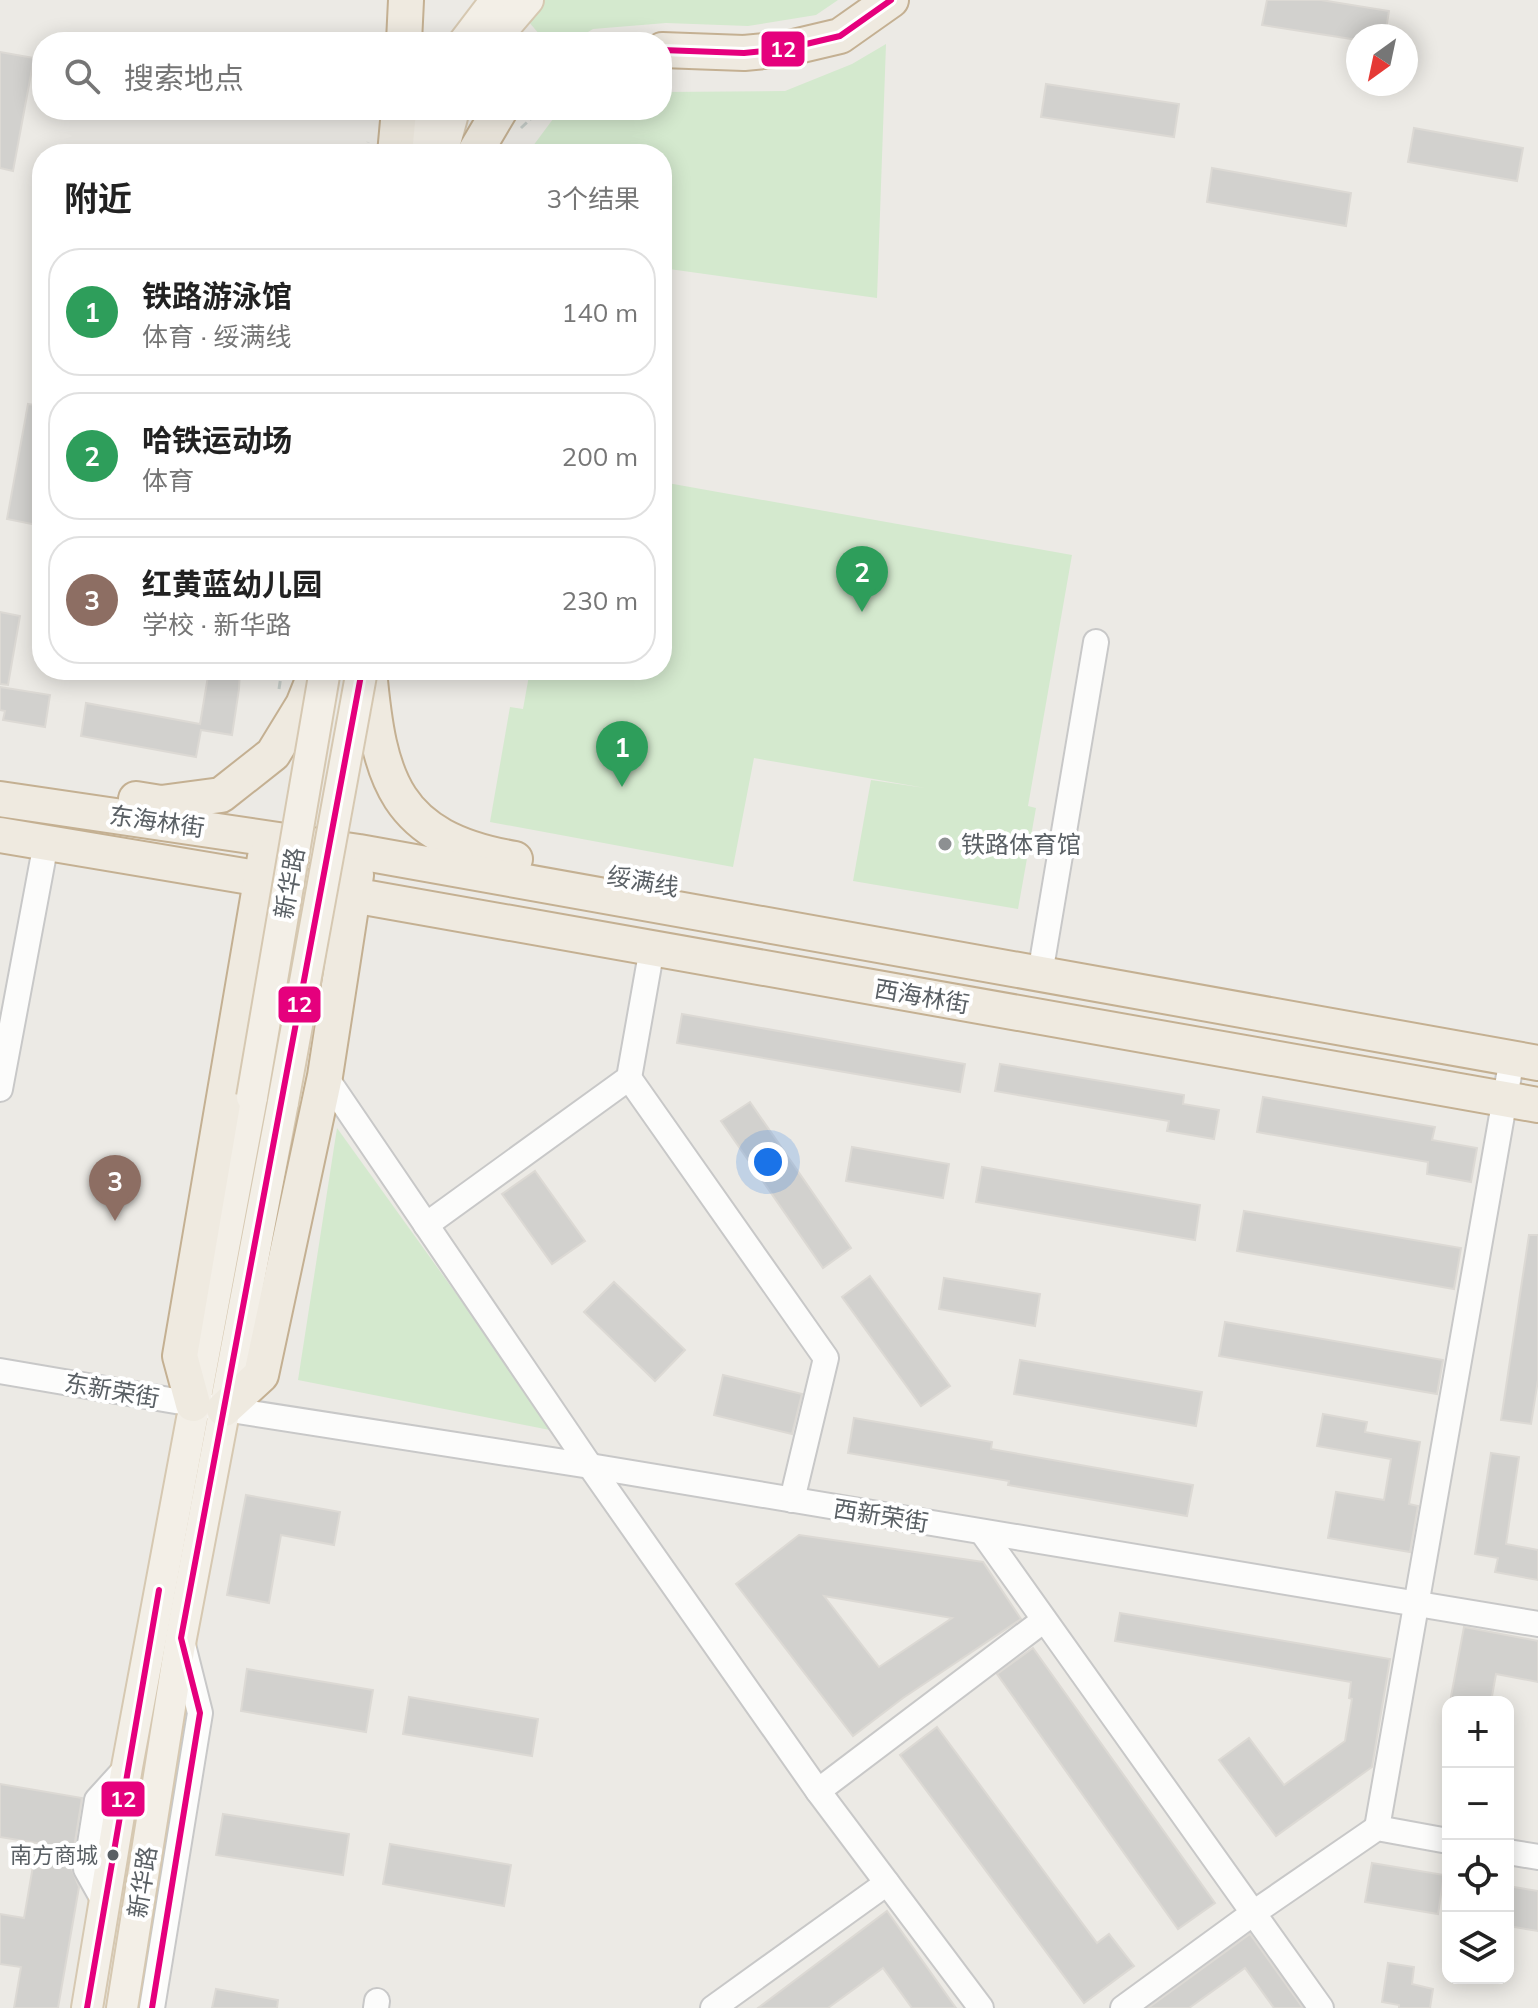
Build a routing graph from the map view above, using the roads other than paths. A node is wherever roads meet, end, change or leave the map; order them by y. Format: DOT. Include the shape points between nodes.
graph roads {
  1 [pos="406,0"];
  2 [pos="496,0"];
  3 [pos="528,0"];
  4 [pos="891,0"];
  5 [pos="404,32"];
  6 [pos="472,32"];
  7 [pos="501,32"];
  8 [pos="672,50"];
  9 [pos="398,120"];
  10 [pos="428,120"];
  11 [pos="451,120"];
  12 [pos="494,120"];
  13 [pos="396,144"];
  14 [pos="422,144"];
  15 [pos="445,144"];
  16 [pos="480,144"];
  17 [pos="1096,642"];
  18 [pos="313,680"];
  19 [pos="323,680"];
  20 [pos="360,680"];
  21 [pos="370,680"];
  22 [pos="0,778"];
  23 [pos="0,799"];
  24 [pos="0,835"];
  25 [pos="267,837"];
  26 [pos="46,843"];
  27 [pos="313,844"];
  28 [pos="359,852"];
  29 [pos="262,879"];
  30 [pos="307,887"];
  31 [pos="353,895"];
  32 [pos="652,948"];
  33 [pos="1035,973"];
  34 [pos="1525,1060"];
  35 [pos="325,1076"];
  36 [pos="629,1078"];
  37 [pos="0,1089"];
  38 [pos="1505,1100"];
  39 [pos="1538,1105"];
  40 [pos="426,1225"];
  41 [pos="0,1371"];
  42 [pos="209,1407"];
  43 [pos="590,1466"];
  44 [pos="792,1500"];
  45 [pos="982,1532"];
  46 [pos="1416,1604"];
  47 [pos="1044,1620"];
  48 [pos="1538,1624"];
  49 [pos="181,1638"];
  50 [pos="818,1791"];
  51 [pos="1377,1828"];
  52 [pos="1443,1840"];
  53 [pos="1514,1853"];
  54 [pos="1538,1857"];
  55 [pos="887,1883"];
  56 [pos="1252,1914"];
  57 [pos="87,2008"];
  58 [pos="122,2008"];
  59 [pos="152,2008"];
  60 [pos="713,2008"];
  61 [pos="981,2008"];
  62 [pos="1123,2008"];
  63 [pos="1321,2008"];
  1 -- 5 [label="highway"];
  2 -- 6 [label="main road"];
  3 -- 7 [label="main road"];
  4 -- 8 [label="highway" via="840,36 785,49"];
  9 -- 13 [label="highway"];
  10 -- 14 [label="main road"];
  11 -- 15 [label="main road"];
  12 -- 16 [label="highway"];
  17 -- 33 [label="street"];
  18 -- 22 [label="highway" via="273,754 221,795 161,803"];
  19 -- 42 [label="main road, 新华路, bridge" via="252,1097"];
  20 -- 42 [label="main road, 新华路, bridge" via="283,1102"];
  21 -- 33 [label="highway, 绥满线" via="376,736 390,784 413,816 444,838 490,855 903,927 966,944"];
  23 -- 25 [label="highway, 东海林街"];
  24 -- 26 [label="highway, 东海林街"];
  25 -- 27 [label="highway, 东海林街"];
  25 -- 29 [label="highway"];
  26 -- 29 [label="highway, 东海林街"];
  26 -- 37 [label="street"];
  27 -- 28 [label="highway, 西海林街"];
  28 -- 31 [label="highway"];
  28 -- 33 [label="highway, 西海林街"];
  29 -- 30 [label="highway, 东海林街"];
  29 -- 42 [label="highway" via="180,1356"];
  30 -- 31 [label="highway, 西海林街"];
  31 -- 32 [label="highway, 西海林街"];
  31 -- 35 [label="highway"];
  32 -- 36 [label="street"];
  32 -- 38 [label="highway, 西海林街"];
  33 -- 34 [label="highway, 西海林街"];
  34 -- 38 [label="street"];
  35 -- 40 [label="street"];
  35 -- 42 [label="highway" via="261,1375"];
  36 -- 40 [label="street"];
  36 -- 44 [label="street" via="826,1358"];
  38 -- 39 [label="highway, 西海林街"];
  38 -- 46 [label="street"];
  40 -- 43 [label="street"];
  41 -- 42 [label="street, 东新荣街"];
  42 -- 43 [label="street, 西新荣街"];
  42 -- 49 [label="main road, 新华路"];
  42 -- 57 [label="main road" via="127,1767"];
  43 -- 44 [label="street, 西新荣街"];
  43 -- 50 [label="street"];
  44 -- 45 [label="street, 西新荣街"];
  45 -- 46 [label="street, 西新荣街"];
  45 -- 47 [label="street"];
  46 -- 48 [label="street, 西新荣街"];
  46 -- 51 [label="street"];
  47 -- 50 [label="street"];
  47 -- 56 [label="street"];
  49 -- 58 [label="main road, 新华路"];
  49 -- 59 [label="street" via="200,1713"];
  50 -- 55 [label="street"];
  51 -- 52 [label="street"];
  51 -- 56 [label="street"];
  53 -- 54 [label="street"];
  55 -- 60 [label="street"];
  55 -- 61 [label="street"];
  56 -- 62 [label="street"];
  56 -- 63 [label="street"];
}
